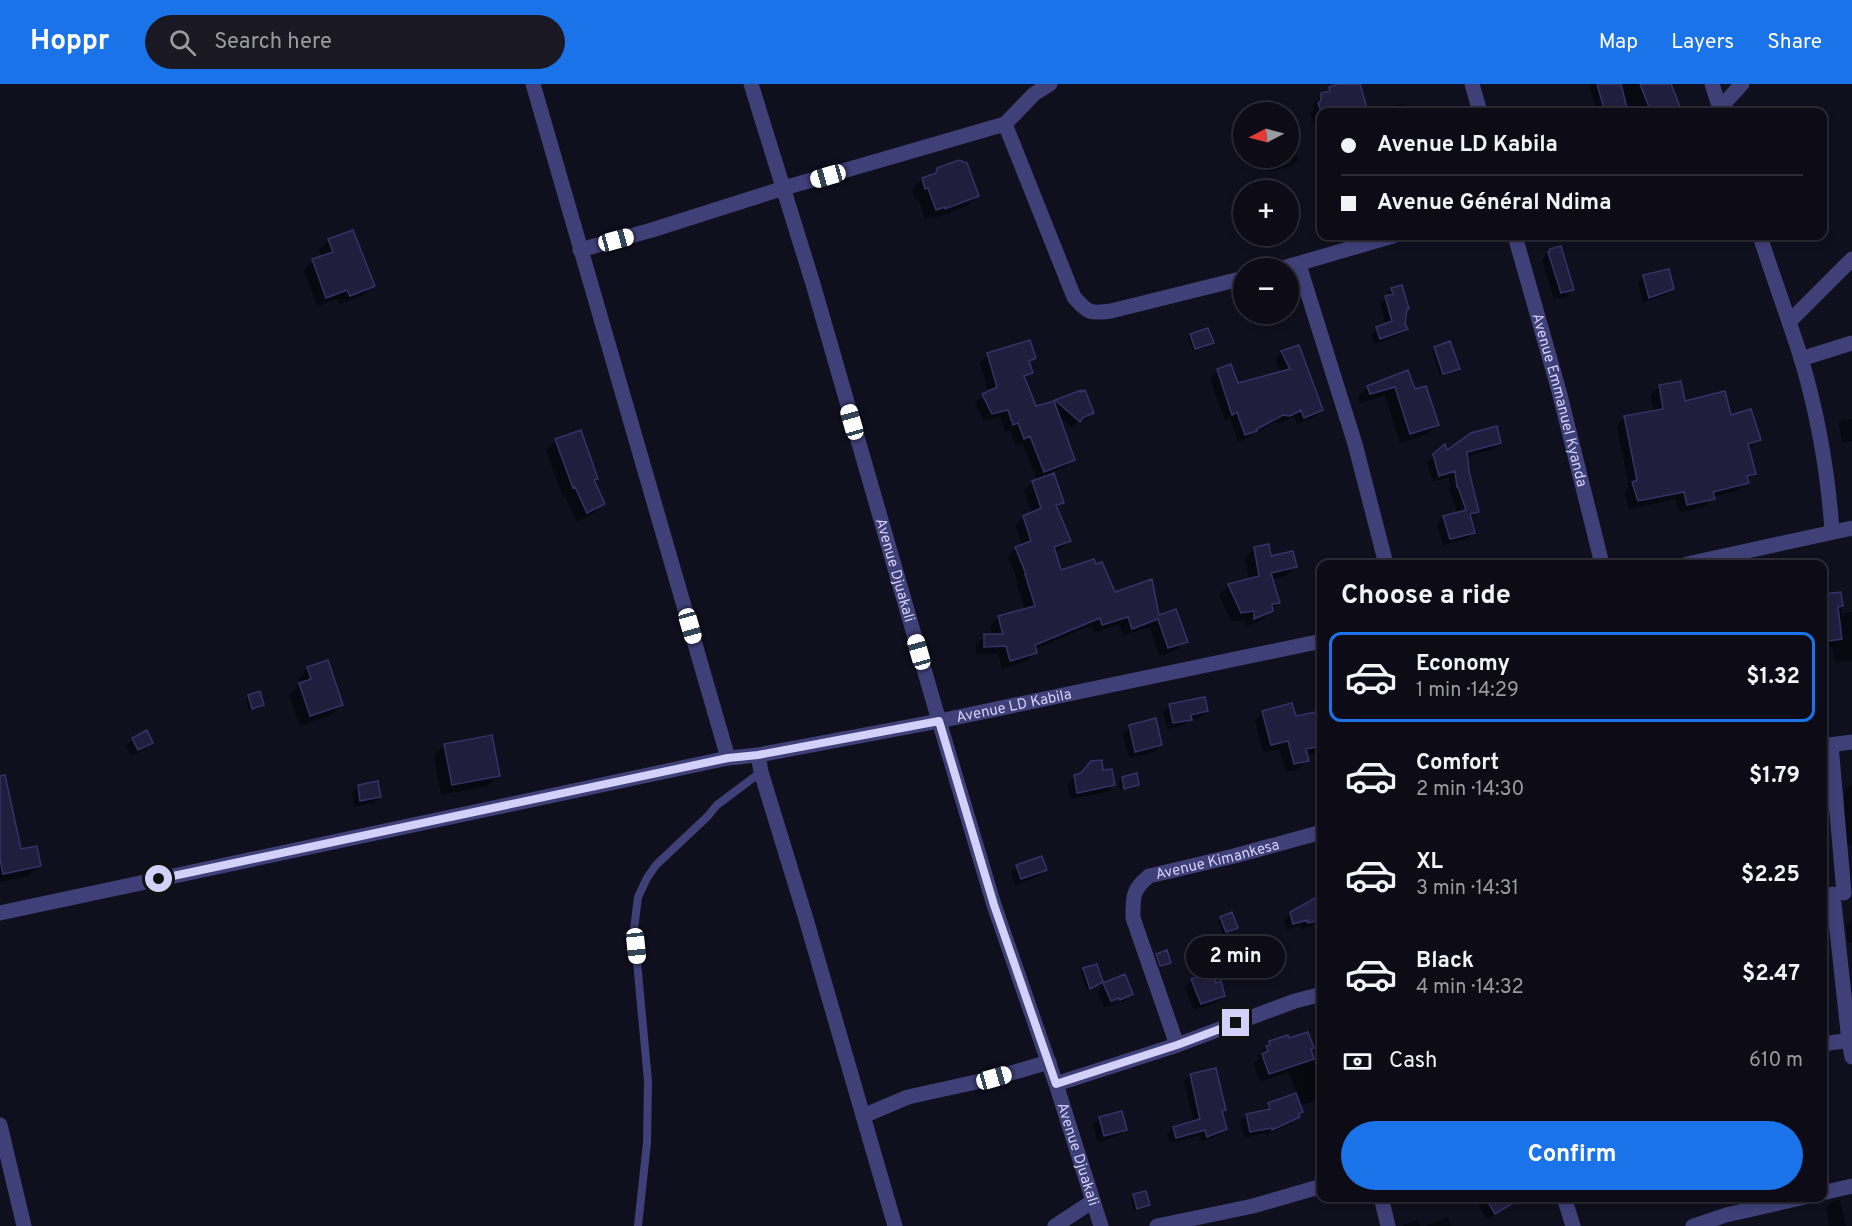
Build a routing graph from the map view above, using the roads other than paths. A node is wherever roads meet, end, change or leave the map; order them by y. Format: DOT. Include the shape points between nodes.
graph roads {
  1 [pos="533,84"];
  2 [pos="751,84"];
  3 [pos="1050,84"];
  4 [pos="1472,84"];
  5 [pos="1712,84"];
  6 [pos="1742,84"];
  7 [pos="1479,108"];
  8 [pos="1719,108"];
  9 [pos="1722,108"];
  10 [pos="1005,124"];
  11 [pos="784,188"];
  12 [pos="1380,240"];
  13 [pos="1516,240"];
  14 [pos="1761,240"];
  15 [pos="580,250"];
  16 [pos="1852,259"];
  17 [pos="1299,265"];
  18 [pos="1233,281"];
  19 [pos="1789,322"];
  20 [pos="1852,343"];
  21 [pos="1801,359"];
  22 [pos="1852,528"];
  23 [pos="1832,531"];
  24 [pos="1385,560"];
  25 [pos="1601,560"];
  26 [pos="1705,560"];
  27 [pos="1317,642"];
  28 [pos="939,721"];
  29 [pos="1852,742"];
  30 [pos="1827,746"];
  31 [pos="758,755"];
  32 [pos="728,758"];
  33 [pos="1827,758"];
  34 [pos="761,772"];
  35 [pos="1317,833"];
  36 [pos="1838,894"];
  37 [pos="0,913"];
  38 [pos="1317,995"];
  39 [pos="1850,1040"];
  40 [pos="1827,1043"];
  41 [pos="1177,1045"];
  42 [pos="1852,1057"];
  43 [pos="1049,1062"];
  44 [pos="1056,1084"];
  45 [pos="863,1116"];
  46 [pos="0,1125"];
  47 [pos="1852,1186"];
  48 [pos="1317,1187"];
  49 [pos="1827,1192"];
  50 [pos="1093,1201"];
  51 [pos="1382,1202"];
  52 [pos="1566,1202"];
  53 [pos="1783,1202"];
  54 [pos="24,1226"];
  55 [pos="638,1226"];
  56 [pos="895,1226"];
  57 [pos="1054,1226"];
  58 [pos="1101,1226"];
  59 [pos="1157,1226"];
  60 [pos="1388,1226"];
  61 [pos="1573,1226"];
  62 [pos="1692,1226"];
  1 -- 15 [label="street"];
  2 -- 11 [label="street, Avenue Djuakali"];
  3 -- 10 [label="street" via="1034,94"];
  4 -- 7 [label="street"];
  5 -- 8 [label="street"];
  6 -- 9 [label="street"];
  10 -- 11 [label="street"];
  10 -- 18 [label="street" via="1074,297 1085,309 1097,313 1111,311"];
  11 -- 15 [label="street"];
  11 -- 28 [label="street, Avenue Djuakali"];
  12 -- 17 [label="street"];
  13 -- 25 [label="street, Avenue Emmanuel Kyanda"];
  14 -- 19 [label="street"];
  15 -- 32 [label="street"];
  16 -- 19 [label="street"];
  17 -- 24 [label="street" via="1355,444"];
  19 -- 21 [label="street"];
  20 -- 21 [label="street"];
  21 -- 23 [label="street" via="1822,443"];
  22 -- 23 [label="street"];
  23 -- 26 [label="street"];
  27 -- 28 [label="street, Avenue LD Kabila"];
  28 -- 31 [label="street, Avenue LD Kabila"];
  28 -- 43 [label="street, Avenue Djuakali" via="994,905"];
  29 -- 30 [label="street"];
  31 -- 32 [label="street, Avenue LD Kabila"];
  31 -- 34 [label="street"];
  32 -- 37 [label="street, Avenue LD Kabila"];
  33 -- 36 [label="street"];
  34 -- 45 [label="street"];
  34 -- 55 [label="lane" via="717,805 656,865 638,897 634,929 648,1081 647,1143"];
  35 -- 41 [label="street, Avenue Kimankesa" via="1149,876 1138,885 1133,896 1133,918"];
  36 -- 39 [label="street"];
  38 -- 41 [label="street"];
  39 -- 40 [label="street"];
  39 -- 42 [label="street"];
  41 -- 44 [label="street"];
  43 -- 44 [label="street, Avenue Djuakali"];
  43 -- 45 [label="street" via="908,1097"];
  44 -- 50 [label="street, Avenue Djuakali"];
  45 -- 56 [label="street"];
  46 -- 54 [label="street"];
  47 -- 49 [label="street"];
  48 -- 59 [label="street" via="1253,1206"];
  50 -- 57 [label="street"];
  50 -- 58 [label="street, Avenue Djuakali"];
  51 -- 60 [label="street"];
  52 -- 61 [label="street"];
  53 -- 62 [label="street"];
}
